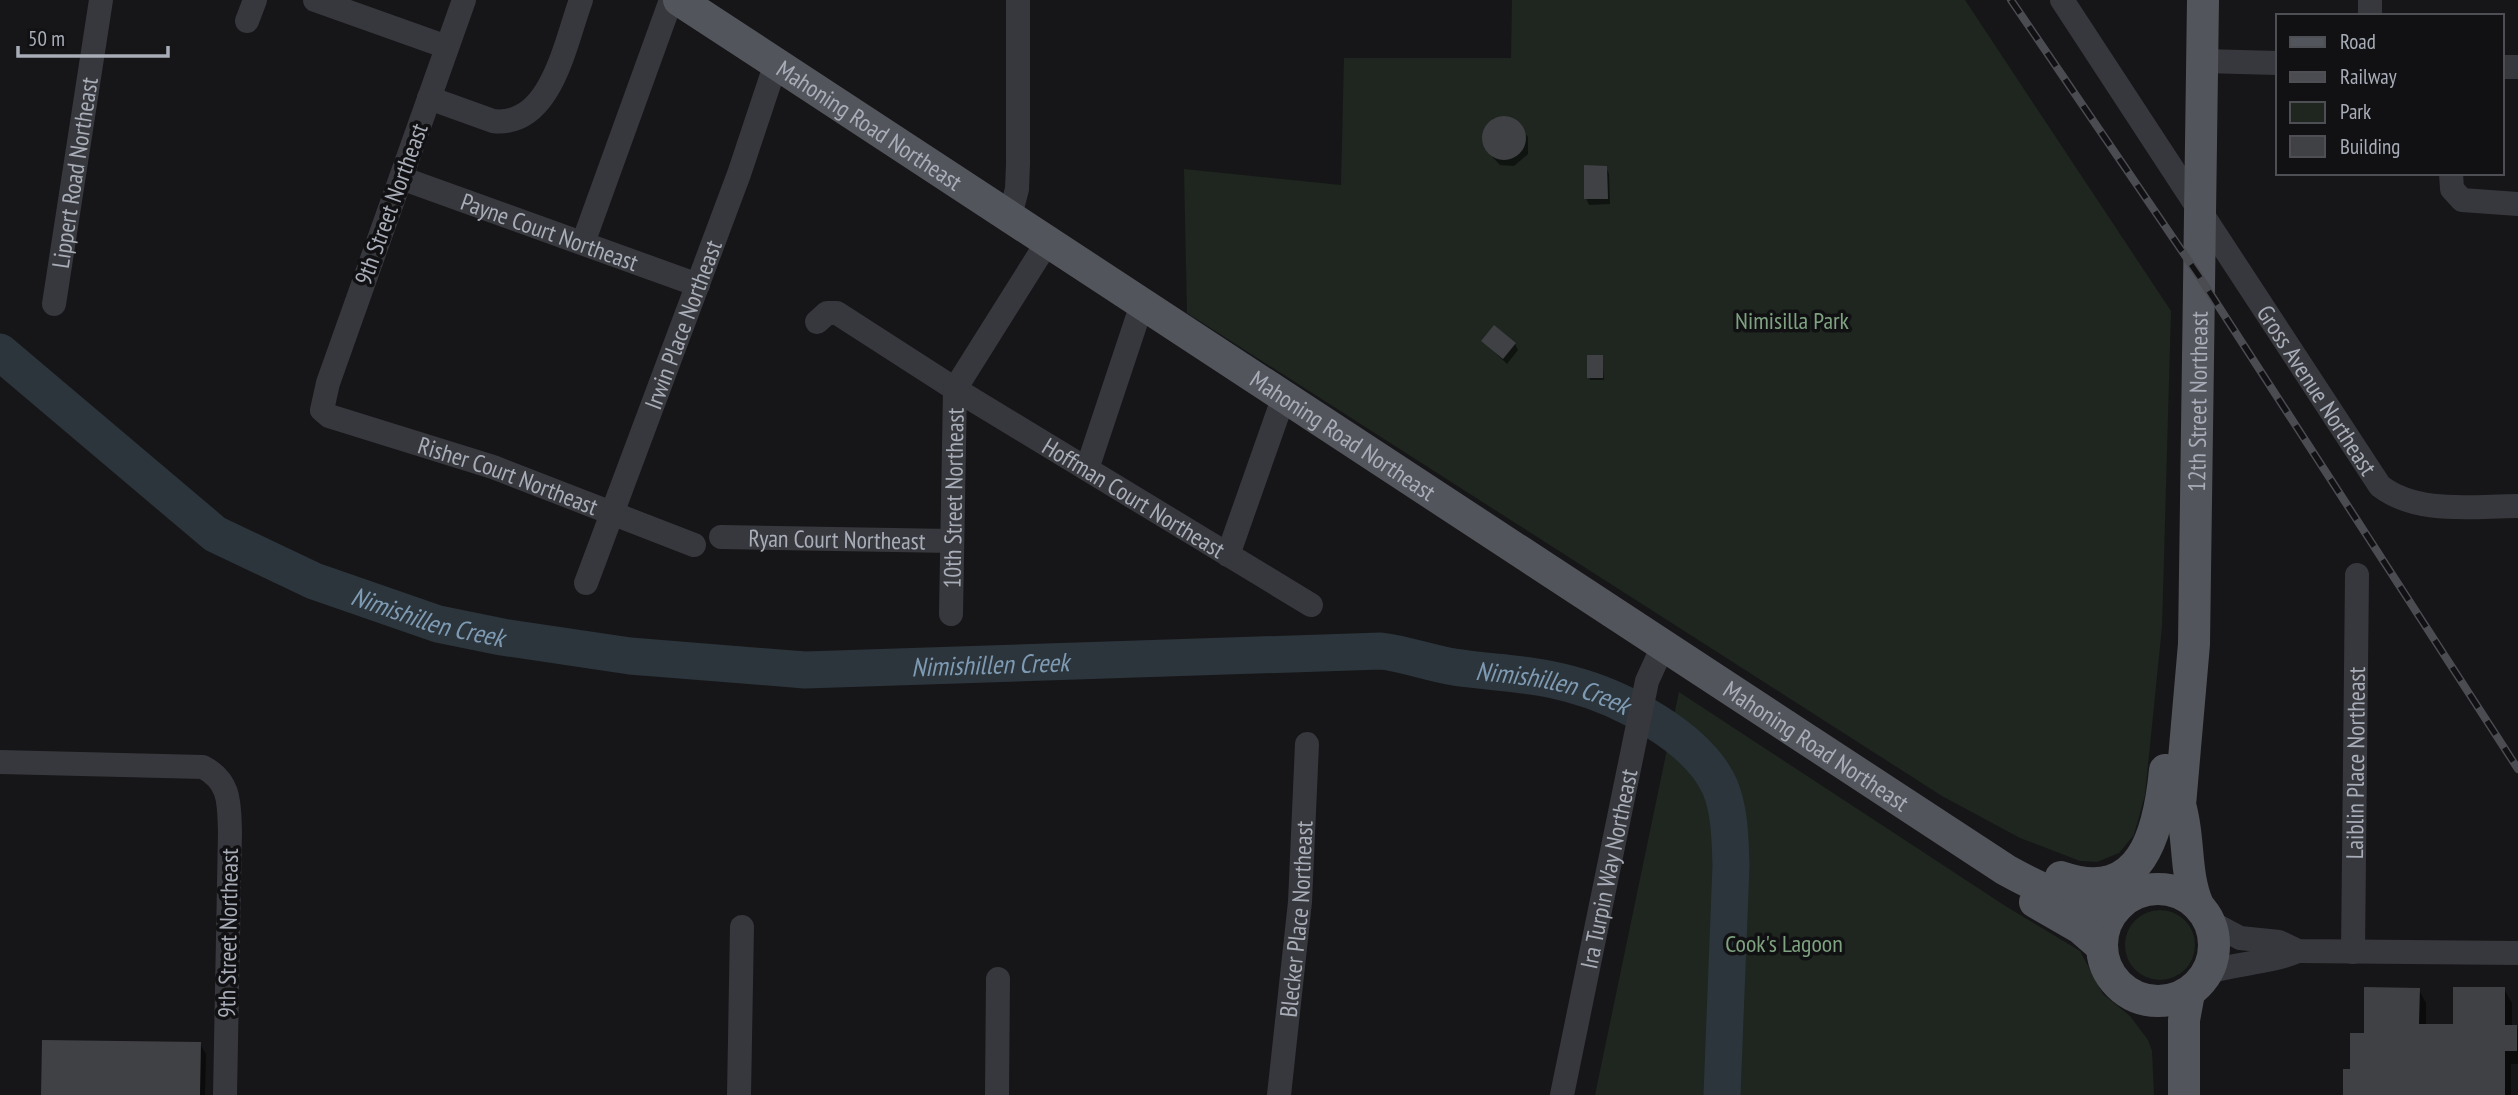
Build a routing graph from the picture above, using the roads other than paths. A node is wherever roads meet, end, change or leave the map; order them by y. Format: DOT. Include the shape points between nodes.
graph roads {
  1 [pos="101,0"];
  2 [pos="315,0"];
  3 [pos="464,0"];
  4 [pos="581,0"];
  5 [pos="671,0"];
  6 [pos="679,0"];
  7 [pos="1018,0"];
  8 [pos="2062,0"];
  9 [pos="2203,0"];
  10 [pos="346,5"];
  11 [pos="447,47"];
  12 [pos="2203,61"];
  13 [pos="2276,63"];
  14 [pos="776,64"];
  15 [pos="429,98"];
  16 [pos="401,178"];
  17 [pos="2454,185"];
  18 [pos="2518,204"];
  19 [pos="2200,208"];
  20 [pos="1010,216"];
  21 [pos="1048,242"];
  22 [pos="583,243"];
  23 [pos="698,285"];
  24 [pos="54,304"];
  25 [pos="1142,304"];
  26 [pos="817,322"];
  27 [pos="955,389"];
  28 [pos="1284,396"];
  29 [pos="322,410"];
  30 [pos="1087,469"];
  31 [pos="2518,506"];
  32 [pos="613,513"];
  33 [pos="720,537"];
  34 [pos="952,541"];
  35 [pos="694,545"];
  36 [pos="1228,555"];
  37 [pos="2357,575"];
  38 [pos="586,583"];
  39 [pos="1311,605"];
  40 [pos="951,614"];
  41 [pos="1664,644"];
  42 [pos="2193,644"];
  43 [pos="1307,744"];
  44 [pos="0,762"];
  45 [pos="2180,805"];
  46 [pos="1920,813"];
  47 [pos="2007,870"];
  48 [pos="2127,899"];
  49 [pos="2204,914"];
  50 [pos="742,927"];
  51 [pos="2102,947"];
  52 [pos="2298,951"];
  53 [pos="2353,952"];
  54 [pos="2518,953"];
  55 [pos="998,979"];
  56 [pos="2198,982"];
  57 [pos="2145,1000"];
  58 [pos="2184,1090"];
  59 [pos="225,1095"];
  60 [pos="739,1095"];
  61 [pos="997,1095"];
  62 [pos="1279,1095"];
  63 [pos="1562,1095"];
  1 -- 24 [label="street, Lippert Road Northeast"];
  2 -- 10 [label="street"];
  3 -- 11 [label="street, 9th Street Northeast"];
  4 -- 15 [label="street" via="548,87 527,115 493,121"];
  5 -- 22 [label="street"];
  6 -- 14 [label="main road, Mahoning Road Northeast"];
  7 -- 20 [label="street" via="1018,164"];
  8 -- 19 [label="street, Gross Avenue Northeast"];
  9 -- 12 [label="main road, 12th Street Northeast"];
  10 -- 11 [label="street"];
  11 -- 15 [label="street, 9th Street Northeast"];
  12 -- 13 [label="street"];
  12 -- 19 [label="main road, 12th Street Northeast"];
  14 -- 20 [label="main road, Mahoning Road Northeast"];
  14 -- 23 [label="street, Irwin Place Northeast"];
  15 -- 16 [label="street, 9th Street Northeast"];
  16 -- 22 [label="street, Payne Court Northeast"];
  16 -- 29 [label="street, 9th Street Northeast"];
  17 -- 18 [label="street" via="2468,202"];
  19 -- 31 [label="street, Gross Avenue Northeast" via="2380,486 2392,495 2423,504"];
  19 -- 42 [label="main road, 12th Street Northeast"];
  20 -- 21 [label="main road, Mahoning Road Northeast"];
  21 -- 25 [label="main road, Mahoning Road Northeast"];
  21 -- 27 [label="street, 10th Street Northeast"];
  22 -- 23 [label="street, Payne Court Northeast"];
  23 -- 32 [label="street, Irwin Place Northeast"];
  25 -- 28 [label="main road, Mahoning Road Northeast"];
  25 -- 30 [label="street"];
  26 -- 27 [label="street" via="827,313 837,313"];
  27 -- 30 [label="street, Hoffman Court Northeast"];
  27 -- 34 [label="street, 10th Street Northeast"];
  28 -- 36 [label="street"];
  28 -- 41 [label="main road, Mahoning Road Northeast"];
  29 -- 32 [label="street, Risher Court Northeast"];
  30 -- 36 [label="street, Hoffman Court Northeast"];
  32 -- 35 [label="street, Risher Court Northeast"];
  32 -- 38 [label="street, Irwin Place Northeast"];
  33 -- 34 [label="street, Ryan Court Northeast"];
  34 -- 40 [label="street, 10th Street Northeast"];
  36 -- 39 [label="street, Hoffman Court Northeast"];
  37 -- 53 [label="street, Laiblin Place Northeast"];
  41 -- 46 [label="main road, Mahoning Road Northeast"];
  41 -- 63 [label="street, Ira Turpin Way Northeast" via="1647,681"];
  42 -- 45 [label="main road, 12th Street Northeast"];
  42 -- 46 [label="main road" via="2174,685 2158,821 2143,856 2127,873 2101,883 2069,880 2012,855 1944,813"];
  43 -- 62 [label="street, Blecker Place Northeast" via="1300,902"];
  44 -- 59 [label="street, 9th Street Northeast" via="203,767 216,774 227,789"];
  45 -- 48 [label="main road, 12th Street Northeast" via="2155,871"];
  45 -- 49 [label="main road, 12th Street Northeast" via="2187,830 2189,880"];
  46 -- 47 [label="main road, Mahoning Road Northeast"];
  47 -- 48 [label="main road, Mahoning Road Northeast" via="2072,901"];
  47 -- 51 [label="main road, Mahoning Road Northeast" via="2039,906 2080,928"];
  48 -- 49 [label="main road" via="2152,889 2168,890 2183,894"];
  48 -- 51 [label="main road" via="2105,926"];
  49 -- 52 [label="street" via="2240,938 2279,942"];
  49 -- 56 [label="main road" via="2215,944"];
  50 -- 60 [label="street"];
  51 -- 57 [label="main road" via="2113,979"];
  52 -- 53 [label="street"];
  52 -- 56 [label="street" via="2278,960 2245,963"];
  53 -- 54 [label="street"];
  55 -- 61 [label="street"];
  56 -- 57 [label="main road" via="2165,1002"];
  56 -- 58 [label="main road" via="2184,1020"];
  57 -- 58 [label="main road"];
}
